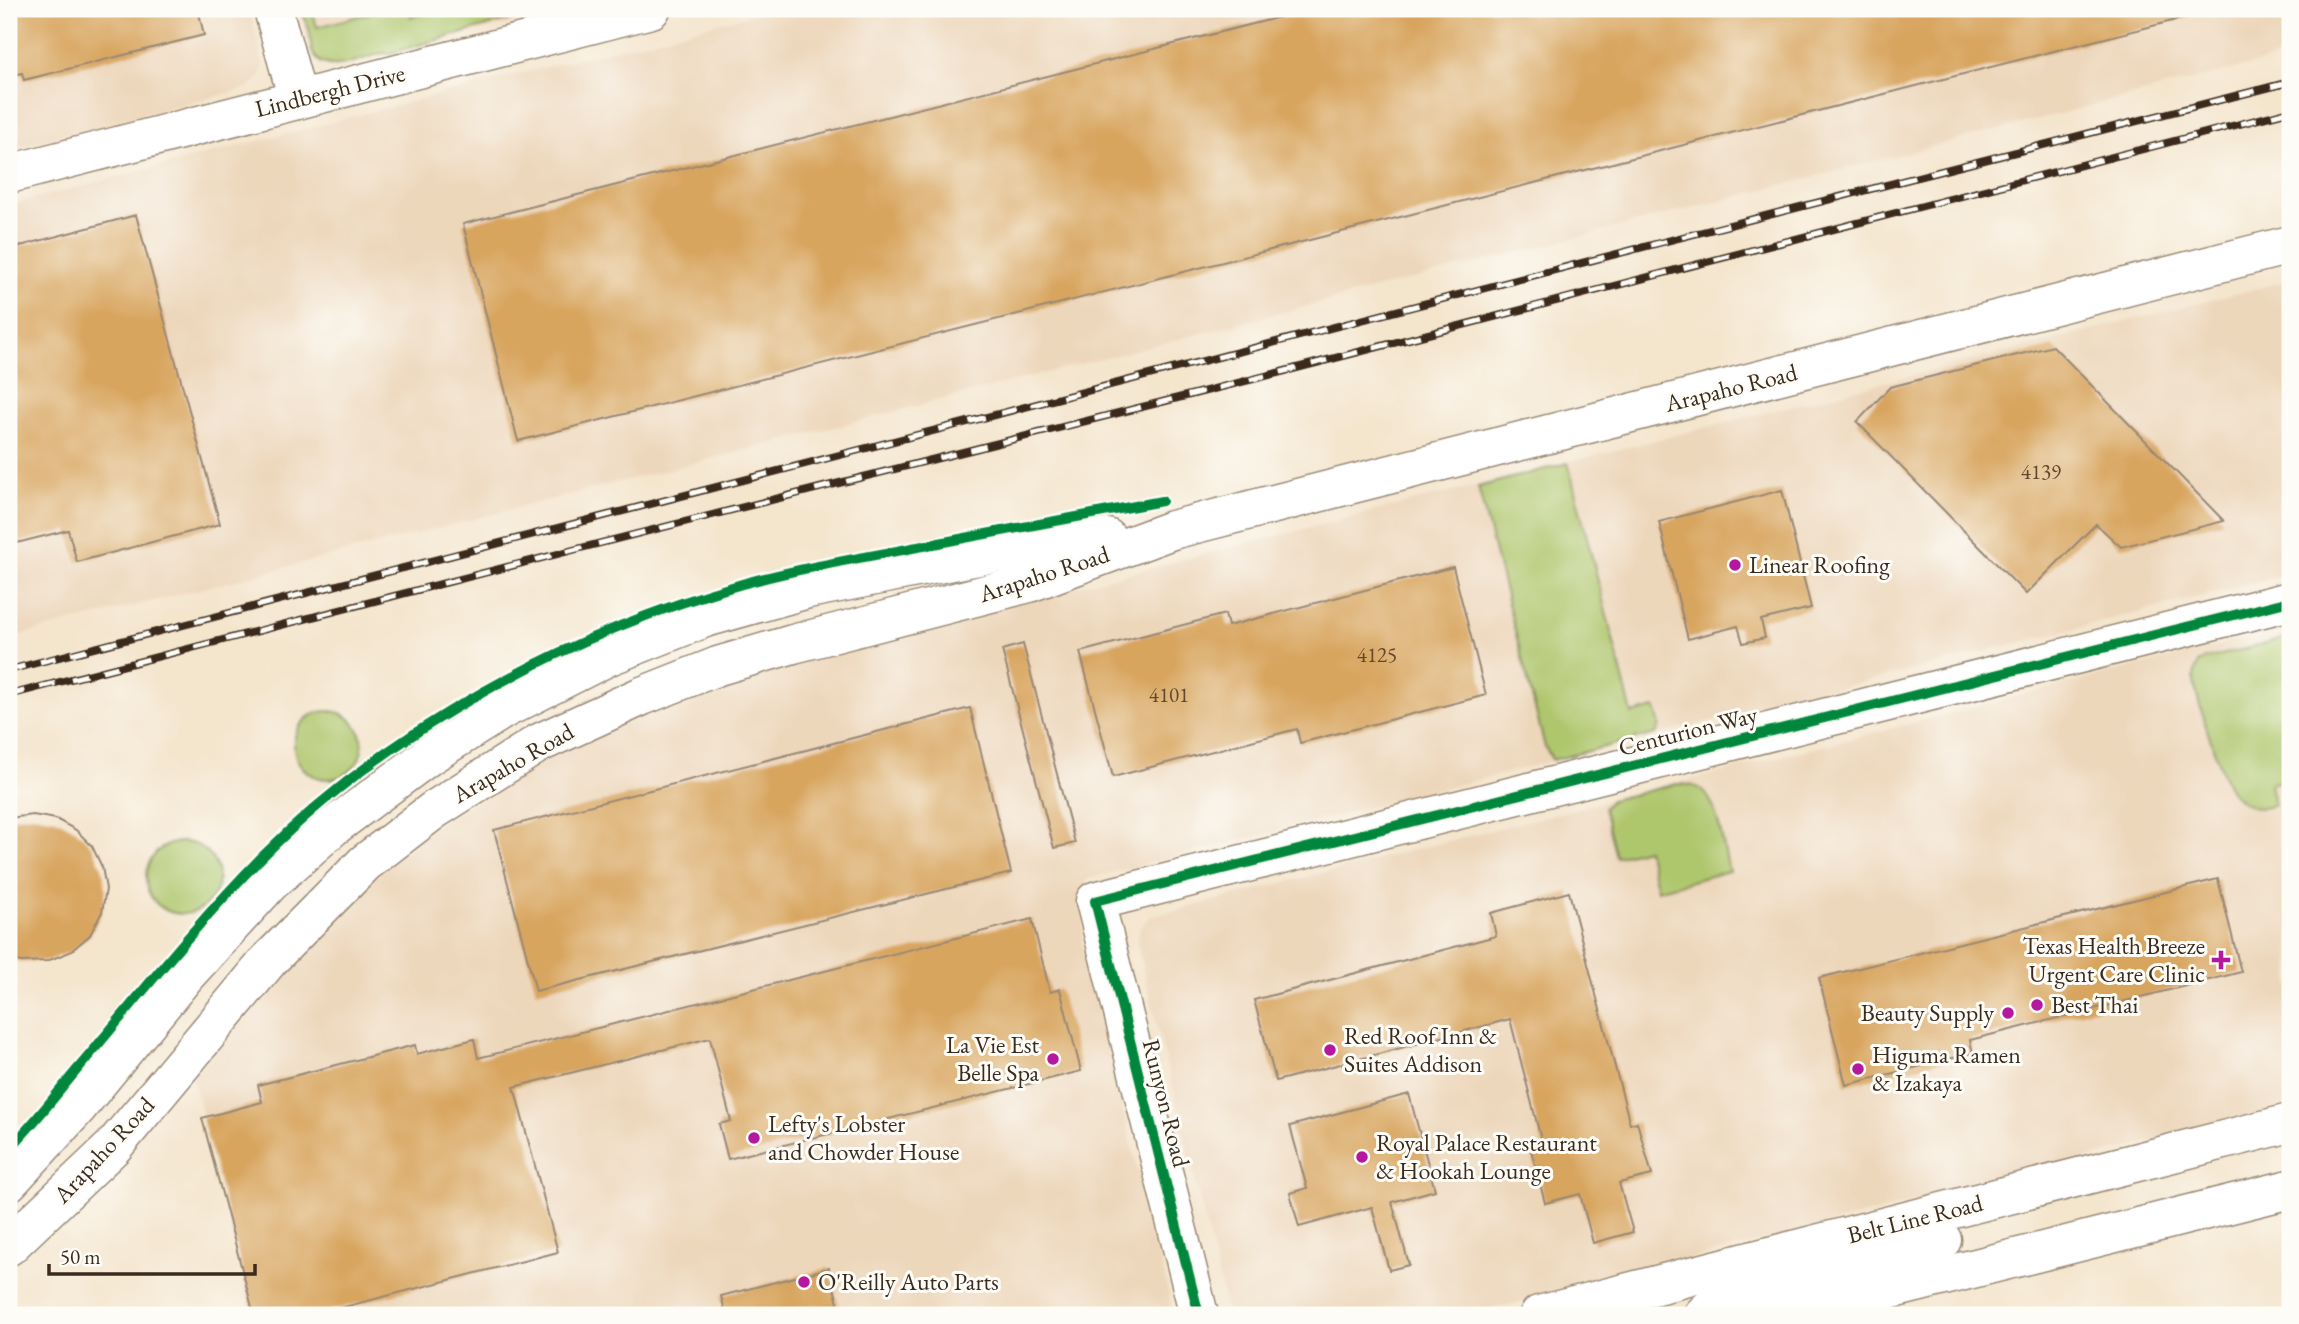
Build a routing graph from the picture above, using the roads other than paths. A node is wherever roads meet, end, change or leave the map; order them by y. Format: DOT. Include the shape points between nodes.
graph roads {
  1 [pos="272,9"];
  2 [pos="651,9"];
  3 [pos="298,100"];
  4 [pos="9,174"];
  5 [pos="2290,245"];
  6 [pos="1172,530"];
  7 [pos="2290,601"];
  8 [pos="333,827"];
  9 [pos="365,863"];
  10 [pos="1095,901"];
  11 [pos="2290,1124"];
  12 [pos="9,1182"];
  13 [pos="2282,1190"];
  14 [pos="1988,1200"];
  15 [pos="1836,1239"];
  16 [pos="9,1246"];
  17 [pos="1826,1306"];
  18 [pos="1199,1315"];
  19 [pos="1539,1315"];
  20 [pos="1703,1315"];
  21 [pos="1789,1315"];
  1 -- 3 [label="main road"];
  2 -- 3 [label="main road, Lindbergh Drive"];
  3 -- 4 [label="main road, Lindbergh Drive"];
  5 -- 6 [label="main road, Arapaho Road"];
  6 -- 8 [label="main road, Arapaho Road" via="1009,550 808,589 705,618 609,656 504,709 430,755"];
  6 -- 9 [label="main road, Arapaho Road" via="1029,583 793,644 642,695 539,743 434,810"];
  7 -- 10 [label="main road, Centurion Way"];
  8 -- 9 [label="main road"];
  8 -- 12 [label="main road, Arapaho Road" via="261,893 186,975 78,1108"];
  9 -- 16 [label="main road, Arapaho Road" via="269,960 113,1147"];
  10 -- 18 [label="main road, Runyon Road"];
  11 -- 14 [label="main road, Belt Line Road"];
  13 -- 17 [label="main road"];
  14 -- 15 [label="main road, Belt Line Road"];
  14 -- 17 [label="main road" via="1975,1231 1860,1264 1843,1275"];
  15 -- 19 [label="main road, Belt Line Road"];
  15 -- 20 [label="main road" via="1828,1266 1803,1286"];
  17 -- 21 [label="main road"];
}
